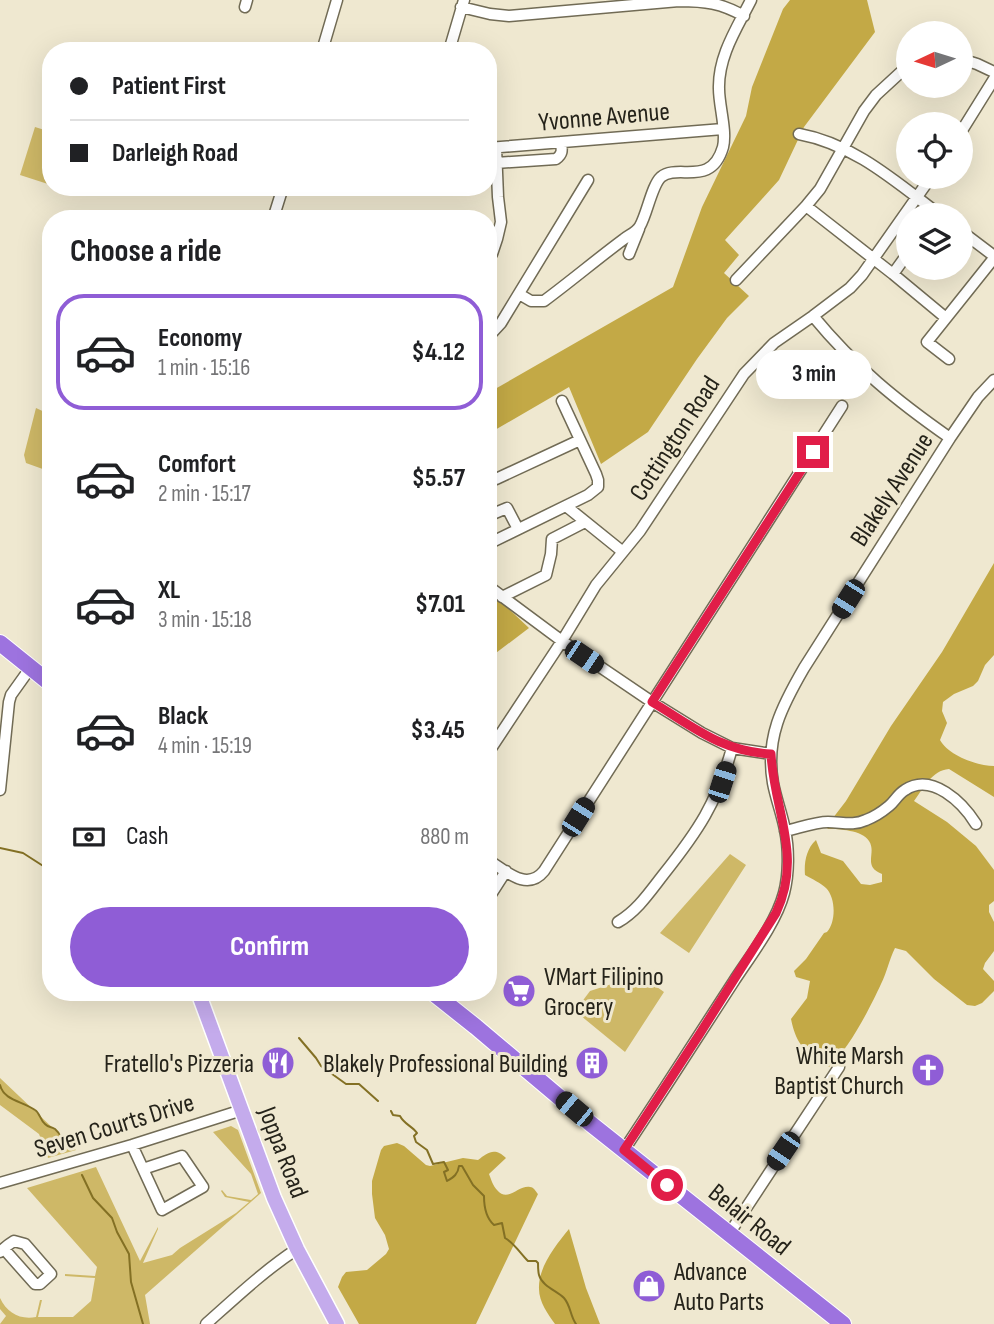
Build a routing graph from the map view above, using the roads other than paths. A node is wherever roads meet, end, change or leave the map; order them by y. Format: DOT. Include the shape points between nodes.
graph roads {
  1 [pos="337,0"];
  2 [pos="751,0"];
  3 [pos="463,4"];
  4 [pos="744,16"];
  5 [pos="325,42"];
  6 [pos="452,42"];
  7 [pos="973,63"];
  8 [pos="994,72"];
  9 [pos="896,77"];
  10 [pos="994,79"];
  11 [pos="973,113"];
  12 [pos="723,129"];
  13 [pos="799,134"];
  14 [pos="561,142"];
  15 [pos="497,148"];
  16 [pos="843,148"];
  17 [pos="497,163"];
  18 [pos="497,175"];
  19 [pos="588,180"];
  20 [pos="923,189"];
  21 [pos="917,198"];
  22 [pos="924,203"];
  23 [pos="806,206"];
  24 [pos="639,229"];
  25 [pos="973,240"];
  26 [pos="497,241"];
  27 [pos="629,254"];
  28 [pos="994,257"];
  29 [pos="874,260"];
  30 [pos="896,270"];
  31 [pos="893,274"];
  32 [pos="736,280"];
  33 [pos="519,294"];
  34 [pos="813,316"];
  35 [pos="946,318"];
  36 [pos="497,326"];
  37 [pos="948,359"];
  38 [pos="994,380"];
  39 [pos="562,401"];
  40 [pos="842,407"];
  41 [pos="950,438"];
  42 [pos="579,440"];
  43 [pos="497,479"];
  44 [pos="566,506"];
  45 [pos="497,512"];
  46 [pos="585,522"];
  47 [pos="518,529"];
  48 [pos="497,540"];
  49 [pos="623,552"];
  50 [pos="497,593"];
  51 [pos="502,597"];
  52 [pos="562,641"];
  53 [pos="0,643"];
  54 [pos="30,667"];
  55 [pos="42,677"];
  56 [pos="652,702"];
  57 [pos="497,739"];
  58 [pos="732,748"];
  59 [pos="771,754"];
  60 [pos="0,790"];
  61 [pos="976,824"];
  62 [pos="785,831"];
  63 [pos="497,866"];
  64 [pos="506,871"];
  65 [pos="497,885"];
  66 [pos="618,922"];
  67 [pos="201,1001"];
  68 [pos="443,1001"];
  69 [pos="839,1067"];
  70 [pos="242,1110"];
  71 [pos="132,1145"];
  72 [pos="624,1150"];
  73 [pos="143,1169"];
  74 [pos="0,1171"];
  75 [pos="3,1183"];
  76 [pos="729,1234"];
  77 [pos="297,1250"];
  78 [pos="206,1324"];
  79 [pos="337,1324"];
  80 [pos="843,1324"];
  1 -- 5 [label="street"];
  2 -- 4 [label="street"];
  3 -- 4 [label="street" via="509,16 700,1"];
  3 -- 6 [label="street"];
  4 -- 12 [label="street" via="720,69"];
  7 -- 8 [label="street"];
  9 -- 16 [label="street" via="864,111"];
  10 -- 11 [label="street"];
  12 -- 14 [label="street, Yvonne Avenue"];
  12 -- 24 [label="street" via="723,147 711,166 663,176"];
  13 -- 16 [label="street"];
  14 -- 15 [label="street, Yvonne Avenue"];
  14 -- 17 [label="street" via="561,156 556,159"];
  16 -- 21 [label="street"];
  16 -- 23 [label="street"];
  18 -- 26 [label="street" via="501,222"];
  19 -- 33 [label="street"];
  20 -- 21 [label="street, Cottington Road"];
  21 -- 22 [label="street"];
  21 -- 29 [label="street, Cottington Road"];
  23 -- 29 [label="street"];
  23 -- 32 [label="street"];
  24 -- 27 [label="street"];
  24 -- 33 [label="street" via="544,301 531,301"];
  25 -- 28 [label="street"];
  28 -- 35 [label="street"];
  29 -- 31 [label="street"];
  29 -- 34 [label="street, Cottington Road" via="850,288"];
  30 -- 31 [label="street"];
  31 -- 35 [label="street"];
  33 -- 36 [label="street"];
  34 -- 41 [label="street" via="842,351 884,389"];
  34 -- 49 [label="street, Cottington Road" via="774,343 744,374"];
  35 -- 37 [label="street" via="928,342"];
  38 -- 41 [label="street, Blakely Avenue"];
  39 -- 42 [label="street"];
  40 -- 56 [label="street"];
  41 -- 59 [label="street, Blakely Avenue" via="792,689 777,720"];
  42 -- 43 [label="street"];
  42 -- 44 [label="street" via="599,484 594,492"];
  44 -- 46 [label="street"];
  44 -- 47 [label="street"];
  45 -- 47 [label="street" via="507,508"];
  46 -- 49 [label="street"];
  46 -- 51 [label="street" via="552,539 546,575"];
  47 -- 48 [label="street"];
  49 -- 52 [label="street, Cottington Road" via="596,584"];
  50 -- 51 [label="street"];
  51 -- 52 [label="street"];
  52 -- 56 [label="street"];
  52 -- 57 [label="street, Cottington Road"];
  53 -- 54 [label="highway"];
  54 -- 55 [label="highway"];
  54 -- 60 [label="street" via="9,702"];
  56 -- 58 [label="street"];
  56 -- 64 [label="street" via="540,877 519,880"];
  58 -- 59 [label="street"];
  58 -- 66 [label="street" via="719,789 699,828 640,904"];
  59 -- 62 [label="street, Blakely Avenue"];
  61 -- 62 [label="street" via="946,792 927,785 906,789 890,805 855,824 828,822"];
  62 -- 72 [label="street, Blakely Avenue" via="786,883 776,913"];
  63 -- 64 [label="street"];
  64 -- 65 [label="street"];
  67 -- 70 [label="main road, Joppa Road"];
  68 -- 72 [label="highway, Belair Road"];
  69 -- 76 [label="street"];
  70 -- 71 [label="street, Seven Courts Drive"];
  70 -- 77 [label="main road, Joppa Road"];
  71 -- 73 [label="street"];
  71 -- 75 [label="street, Seven Courts Drive"];
  72 -- 76 [label="highway, Belair Road"];
  73 -- 73 [label="street" via="162,1210 203,1187 182,1156"];
  74 -- 75 [label="street"];
  76 -- 80 [label="highway, Belair Road"];
  77 -- 78 [label="street"];
  77 -- 79 [label="main road, Joppa Road"];
}
